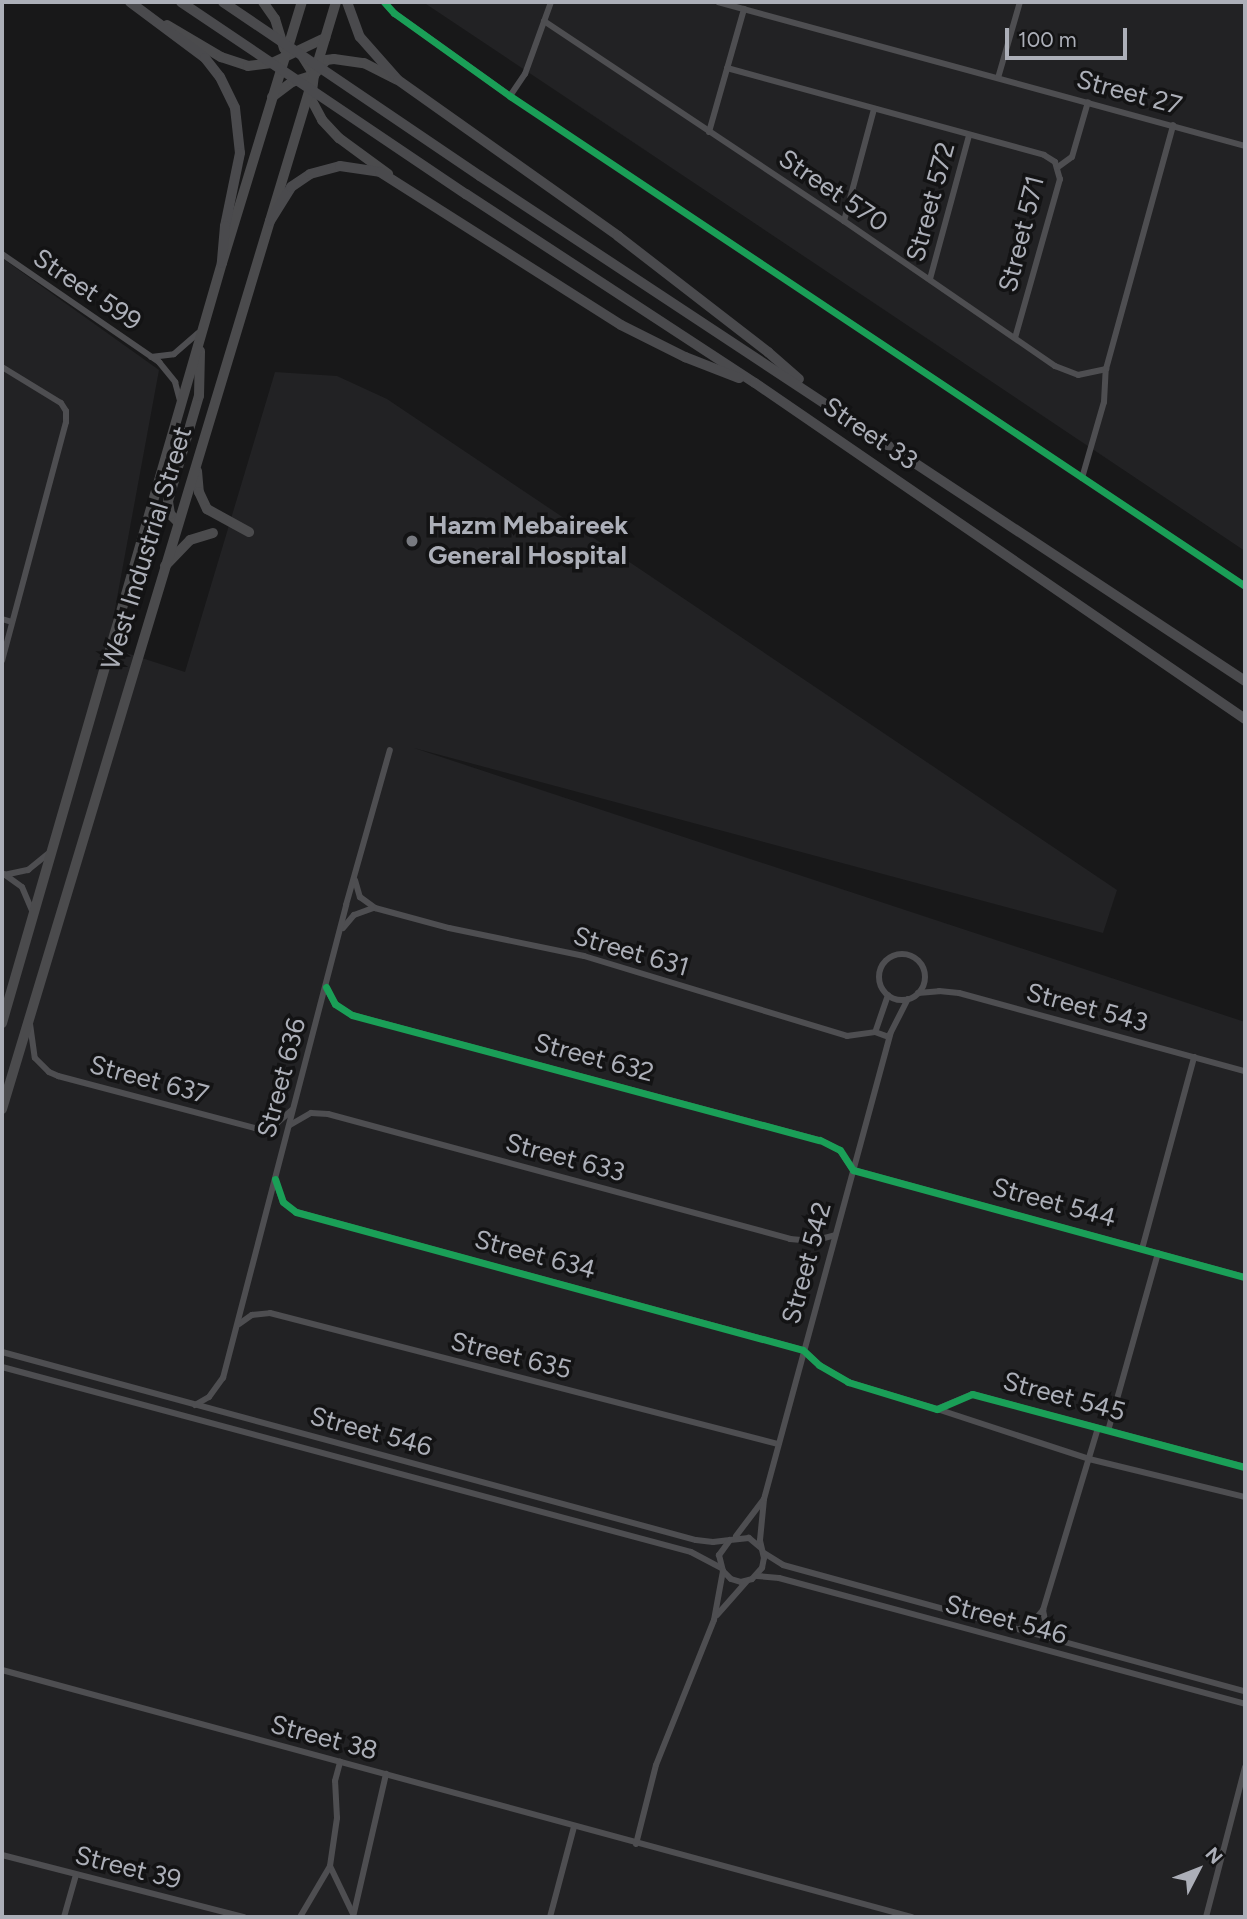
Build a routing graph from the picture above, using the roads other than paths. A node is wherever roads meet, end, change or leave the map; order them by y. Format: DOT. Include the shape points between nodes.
graph roads {
  1 [pos="181,2"];
  2 [pos="223,2"];
  3 [pos="263,2"];
  4 [pos="302,2"];
  5 [pos="335,2"];
  6 [pos="347,2"];
  7 [pos="384,2"];
  8 [pos="551,2"];
  9 [pos="718,2"];
  10 [pos="1020,2"];
  11 [pos="133,4"];
  12 [pos="744,9"];
  13 [pos="544,21"];
  14 [pos="293,32"];
  15 [pos="325,38"];
  16 [pos="297,49"];
  17 [pos="286,56"];
  18 [pos="727,68"];
  19 [pos="314,75"];
  20 [pos="999,78"];
  21 [pos="398,80"];
  22 [pos="292,82"];
  23 [pos="510,96"];
  24 [pos="271,98"];
  25 [pos="1088,102"];
  26 [pos="305,103"];
  27 [pos="874,108"];
  28 [pos="1173,125"];
  29 [pos="709,132"];
  30 [pos="970,135"];
  31 [pos="1245,146"];
  32 [pos="1058,167"];
  33 [pos="398,181"];
  34 [pos="844,220"];
  35 [pos="270,221"];
  36 [pos="2,254"];
  37 [pos="222,263"];
  38 [pos="930,279"];
  39 [pos="205,323"];
  40 [pos="1015,338"];
  41 [pos="200,342"];
  42 [pos="151,357"];
  43 [pos="2,368"];
  44 [pos="1106,369"];
  45 [pos="755,383"];
  46 [pos="813,394"];
  47 [pos="181,410"];
  48 [pos="197,465"];
  49 [pos="1082,478"];
  50 [pos="152,510"];
  51 [pos="169,510"];
  52 [pos="180,517"];
  53 [pos="249,532"];
  54 [pos="213,533"];
  55 [pos="163,568"];
  56 [pos="1245,586"];
  57 [pos="2,619"];
  58 [pos="12,622"];
  59 [pos="2,661"];
  60 [pos="1245,681"];
  61 [pos="1245,719"];
  62 [pos="390,750"];
  63 [pos="55,845"];
  64 [pos="3,874"];
  65 [pos="355,878"];
  66 [pos="375,908"];
  67 [pos="34,917"];
  68 [pos="340,933"];
  69 [pos="326,987"];
  70 [pos="13,989"];
  71 [pos="918,993"];
  72 [pos="888,995"];
  73 [pos="908,999"];
  74 [pos="2,1002"];
  75 [pos="29,1017"];
  76 [pos="2,1023"];
  77 [pos="875,1032"];
  78 [pos="889,1037"];
  79 [pos="1194,1057"];
  80 [pos="1245,1071"];
  81 [pos="293,1108"];
  82 [pos="2,1109"];
  83 [pos="288,1127"];
  84 [pos="853,1170"];
  85 [pos="275,1179"];
  86 [pos="835,1235"];
  87 [pos="1142,1249"];
  88 [pos="1158,1253"];
  89 [pos="1245,1277"];
  90 [pos="237,1325"];
  91 [pos="803,1350"];
  92 [pos="2,1352"];
  93 [pos="2,1367"];
  94 [pos="195,1405"];
  95 [pos="937,1409"];
  96 [pos="1098,1428"];
  97 [pos="1108,1431"];
  98 [pos="778,1444"];
  99 [pos="1089,1459"];
  100 [pos="1245,1467"];
  101 [pos="1245,1497"];
  102 [pos="764,1499"];
  103 [pos="732,1539"];
  104 [pos="762,1550"];
  105 [pos="722,1570"];
  106 [pos="757,1576"];
  107 [pos="747,1581"];
  108 [pos="1044,1610"];
  109 [pos="714,1620"];
  110 [pos="1020,1629"];
  111 [pos="1054,1639"];
  112 [pos="2,1670"];
  113 [pos="1245,1691"];
  114 [pos="1244,1706"];
  115 [pos="340,1762"];
  116 [pos="1245,1767"];
  117 [pos="386,1774"];
  118 [pos="574,1827"];
  119 [pos="636,1844"];
  120 [pos="2,1855"];
  121 [pos="330,1866"];
  122 [pos="76,1875"];
  123 [pos="353,1916"];
  124 [pos="64,1917"];
  125 [pos="244,1917"];
  126 [pos="300,1917"];
  127 [pos="550,1917"];
  128 [pos="912,1917"];
  129 [pos="1206,1917"];
  1 -- 45 [label="highway, Street 33, bridge"];
  2 -- 46 [label="highway, Street 33, bridge"];
  3 -- 17 [label="main road" via="275,19"];
  4 -- 14 [label="main road, West Industrial Street"];
  5 -- 15 [label="main road, West Industrial Street"];
  6 -- 21 [label="highway" via="364,44"];
  7 -- 23 [label="street"];
  8 -- 13 [label="street"];
  9 -- 12 [label="street, Street 27"];
  10 -- 20 [label="street"];
  11 -- 17 [label="main road" via="233,63 264,65"];
  11 -- 37 [label="highway" via="205,58 235,108 240,153"];
  12 -- 18 [label="street"];
  12 -- 20 [label="street, Street 27"];
  13 -- 23 [label="street" via="526,74"];
  13 -- 29 [label="street, Street 570"];
  14 -- 16 [label="main road"];
  14 -- 17 [label="main road, West Industrial Street"];
  15 -- 16 [label="main road"];
  15 -- 19 [label="main road, West Industrial Street"];
  16 -- 17 [label="main road"];
  16 -- 19 [label="main road"];
  17 -- 22 [label="main road"];
  17 -- 24 [label="main road, West Industrial Street"];
  18 -- 27 [label="street, Street 571"];
  18 -- 29 [label="street"];
  19 -- 21 [label="main road" via="326,60 344,58"];
  19 -- 22 [label="main road"];
  19 -- 26 [label="main road, West Industrial Street"];
  19 -- 33 [label="main road" via="311,99 328,129"];
  20 -- 25 [label="street, Street 27"];
  21 -- 46 [label="highway" via="625,242 768,352"];
  22 -- 24 [label="main road"];
  22 -- 26 [label="main road"];
  23 -- 49 [label="street"];
  24 -- 37 [label="main road, West Industrial Street"];
  25 -- 28 [label="street, Street 27"];
  25 -- 32 [label="street" via="1072,157"];
  26 -- 35 [label="main road, West Industrial Street"];
  27 -- 30 [label="street, Street 571"];
  27 -- 34 [label="street"];
  28 -- 31 [label="street, Street 27"];
  28 -- 44 [label="street"];
  29 -- 34 [label="street, Street 570"];
  30 -- 32 [label="street, Street 571" via="1044,155"];
  30 -- 38 [label="street, Street 572"];
  32 -- 40 [label="street, Street 571" via="1060,179"];
  33 -- 35 [label="highway" via="360,167 320,170 291,187"];
  33 -- 45 [label="highway" via="621,325 685,357"];
  34 -- 38 [label="street, Street 570"];
  35 -- 48 [label="main road, West Industrial Street"];
  36 -- 42 [label="street, Street 599"];
  37 -- 39 [label="main road, West Industrial Street"];
  38 -- 40 [label="street, Street 570"];
  39 -- 41 [label="main road, West Industrial Street"];
  39 -- 42 [label="street, Street 599" via="182,350"];
  40 -- 44 [label="street, Street 570" via="1066,372 1078,375"];
  41 -- 47 [label="main road, West Industrial Street"];
  41 -- 51 [label="main road" via="199,396"];
  42 -- 47 [label="street, Street 599" via="170,373"];
  43 -- 58 [label="street" via="61,403 66,411"];
  44 -- 49 [label="street" via="1104,402"];
  45 -- 61 [label="highway, Street 33"];
  46 -- 60 [label="highway, Street 33"];
  47 -- 50 [label="main road, West Industrial Street"];
  48 -- 52 [label="main road, West Industrial Street"];
  48 -- 53 [label="main road" via="199,492 207,509"];
  49 -- 56 [label="street"];
  50 -- 51 [label="main road"];
  50 -- 52 [label="main road"];
  50 -- 63 [label="main road, West Industrial Street"];
  51 -- 52 [label="main road"];
  52 -- 55 [label="main road, West Industrial Street"];
  54 -- 55 [label="main road" via="190,540"];
  55 -- 75 [label="main road, West Industrial Street"];
  57 -- 58 [label="street"];
  58 -- 59 [label="street"];
  62 -- 65 [label="street, Street 636"];
  63 -- 64 [label="street" via="28,870"];
  63 -- 67 [label="main road, West Industrial Street"];
  64 -- 67 [label="street" via="22,887"];
  65 -- 66 [label="street" via="360,897"];
  65 -- 68 [label="street, Street 636"];
  66 -- 68 [label="street" via="354,915"];
  66 -- 77 [label="street, Street 631" via="584,957 847,1035"];
  67 -- 70 [label="main road, West Industrial Street"];
  68 -- 69 [label="street, Street 636"];
  69 -- 81 [label="street, Street 636"];
  69 -- 84 [label="street, Street 632" via="335,1004 352,1015 820,1140 840,1150"];
  70 -- 74 [label="street"];
  70 -- 76 [label="main road, West Industrial Street"];
  71 -- 72 [label="street" via="924,981 922,968 913,958 901,955 888,959 880,969 880,982"];
  71 -- 73 [label="street"];
  71 -- 79 [label="street, Street 543" via="959,993"];
  72 -- 73 [label="street"];
  72 -- 77 [label="street"];
  73 -- 78 [label="street, Street 542"];
  75 -- 81 [label="street, Street 637" via="35,1058 58,1076 255,1128 277,1123"];
  75 -- 82 [label="main road, West Industrial Street"];
  77 -- 78 [label="street"];
  78 -- 84 [label="street, Street 542"];
  79 -- 80 [label="street, Street 543"];
  79 -- 87 [label="street, Street 544"];
  81 -- 83 [label="street, Street 636"];
  83 -- 85 [label="street, Street 636"];
  83 -- 86 [label="street, Street 633" via="310,1113 328,1114 790,1239 813,1241"];
  84 -- 86 [label="street, Street 542"];
  84 -- 87 [label="street, Street 544"];
  85 -- 90 [label="street, Street 636"];
  85 -- 91 [label="street, Street 634" via="283,1202 304,1214"];
  86 -- 91 [label="street, Street 542"];
  87 -- 88 [label="street, Street 544"];
  88 -- 89 [label="street, Street 544"];
  88 -- 97 [label="street"];
  90 -- 94 [label="street, Street 636" via="220,1385"];
  90 -- 98 [label="street, Street 635" via="252,1315 270,1313"];
  91 -- 95 [label="street" via="848,1382"];
  91 -- 98 [label="street, Street 542"];
  92 -- 94 [label="street, Street 546"];
  93 -- 105 [label="street, Street 546" via="691,1552"];
  94 -- 103 [label="street, Street 546" via="696,1540"];
  95 -- 96 [label="street, Street 545" via="972,1394"];
  95 -- 99 [label="street"];
  96 -- 97 [label="street, Street 545"];
  96 -- 99 [label="street, Street 545"];
  97 -- 100 [label="street, Street 545"];
  98 -- 102 [label="street, Street 542"];
  99 -- 101 [label="street"];
  99 -- 108 [label="street, Street 545"];
  102 -- 103 [label="street, Street 542"];
  102 -- 104 [label="street, Street 542"];
  103 -- 104 [label="street" via="749,1538"];
  103 -- 105 [label="street" via="719,1555"];
  104 -- 106 [label="street"];
  104 -- 110 [label="street, Street 546" via="783,1565"];
  105 -- 107 [label="street" via="731,1579"];
  105 -- 109 [label="street"];
  106 -- 107 [label="street"];
  106 -- 114 [label="street, Street 546" via="779,1578"];
  107 -- 109 [label="street"];
  108 -- 110 [label="street"];
  108 -- 111 [label="street"];
  109 -- 119 [label="street" via="656,1765"];
  110 -- 111 [label="street, Street 546"];
  111 -- 113 [label="street, Street 546"];
  112 -- 115 [label="street, Street 38"];
  115 -- 117 [label="street, Street 38"];
  115 -- 121 [label="street"];
  116 -- 129 [label="street"];
  117 -- 118 [label="street, Street 38"];
  117 -- 123 [label="street"];
  118 -- 119 [label="street, Street 38"];
  118 -- 127 [label="street"];
  119 -- 128 [label="street, Street 38"];
  120 -- 122 [label="street, Street 39"];
  121 -- 123 [label="street"];
  121 -- 126 [label="street"];
  122 -- 124 [label="street"];
  122 -- 125 [label="street, Street 39"];
}
